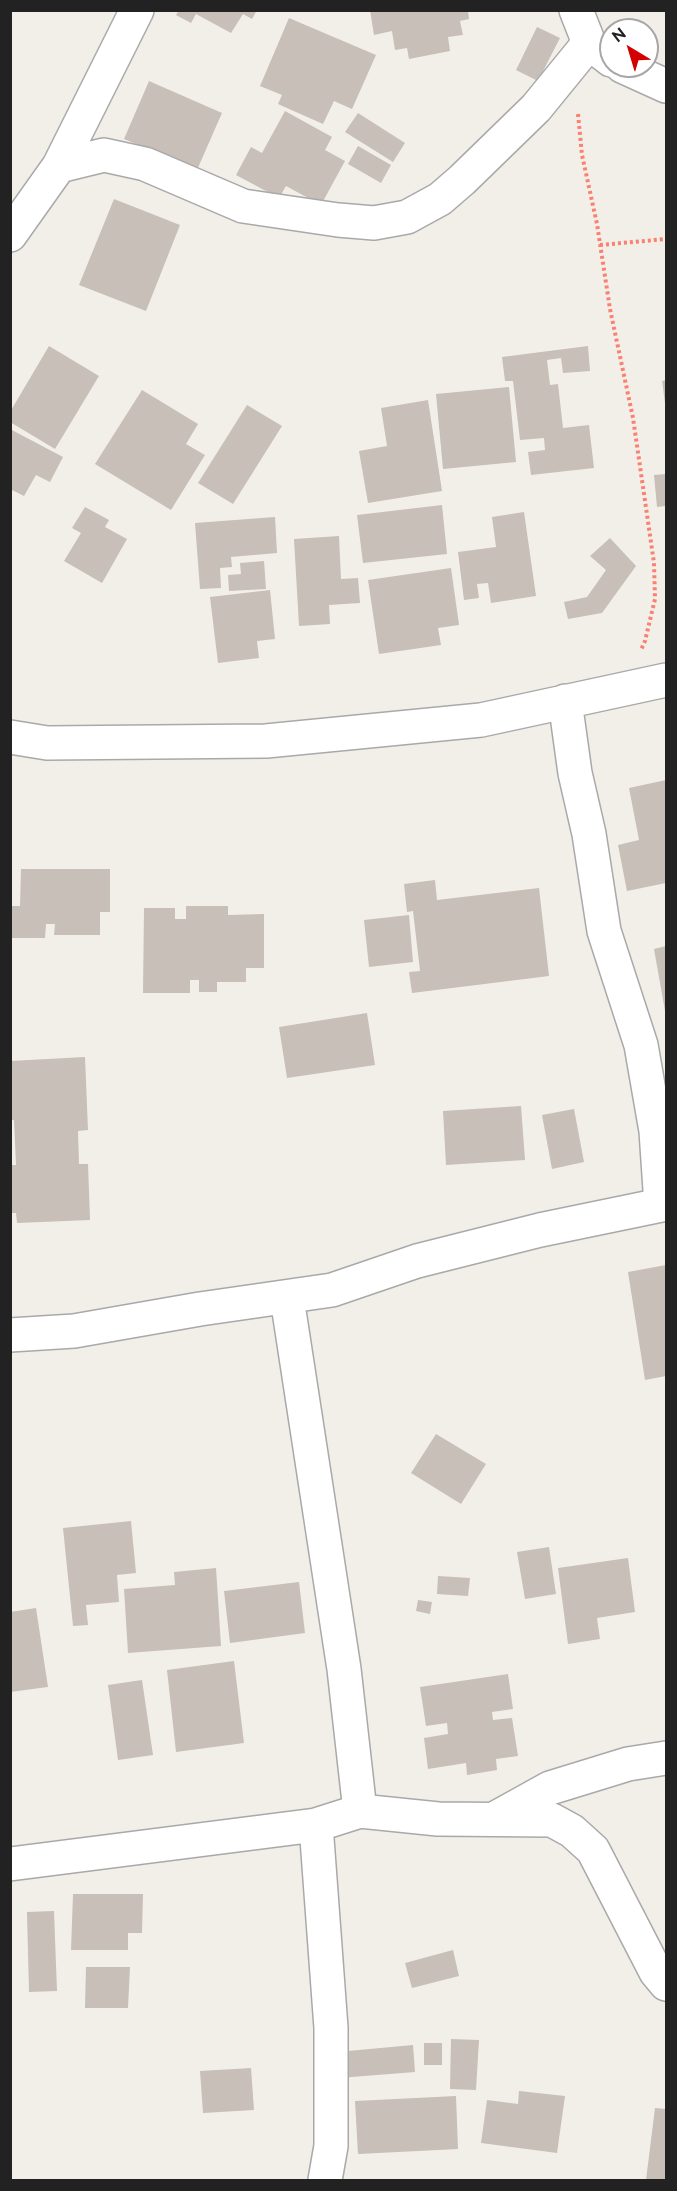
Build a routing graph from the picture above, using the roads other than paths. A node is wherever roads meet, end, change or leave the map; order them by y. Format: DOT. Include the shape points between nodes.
graph roads {
  1 [pos="137,10"];
  2 [pos="576,10"];
  3 [pos="599,50"];
  4 [pos="599,53"];
  5 [pos="648,78"];
  6 [pos="666,86"];
  7 [pos="58,166"];
  8 [pos="10,235"];
  9 [pos="666,680"];
  10 [pos="565,701"];
  11 [pos="10,737"];
  12 [pos="664,1205"];
  13 [pos="287,1298"];
  14 [pos="10,1335"];
  15 [pos="666,1758"];
  16 [pos="360,1811"];
  17 [pos="492,1820"];
  18 [pos="316,1825"];
  19 [pos="10,1864"];
  20 [pos="666,1984"];
  21 [pos="325,2181"];
  1 -- 7 [label="street"];
  2 -- 3 [label="street"];
  4 -- 7 [label="street" via="440,199 407,218 374,223 243,206 145,164 104,155"];
  5 -- 6 [label="street"];
  7 -- 8 [label="street"];
  9 -- 10 [label="street"];
  10 -- 11 [label="street" via="481,720 266,741 47,743"];
  10 -- 12 [label="street" via="604,932 641,1045"];
  12 -- 13 [label="street" via="540,1230 417,1261 332,1290"];
  13 -- 14 [label="street" via="74,1331"];
  13 -- 16 [label="street" via="344,1668"];
  15 -- 17 [label="street" via="628,1764 550,1788"];
  16 -- 17 [label="street"];
  16 -- 18 [label="street"];
  17 -- 20 [label="street" via="552,1820 593,1851"];
  18 -- 19 [label="street"];
  18 -- 21 [label="street" via="331,2028 331,2146"];
}
